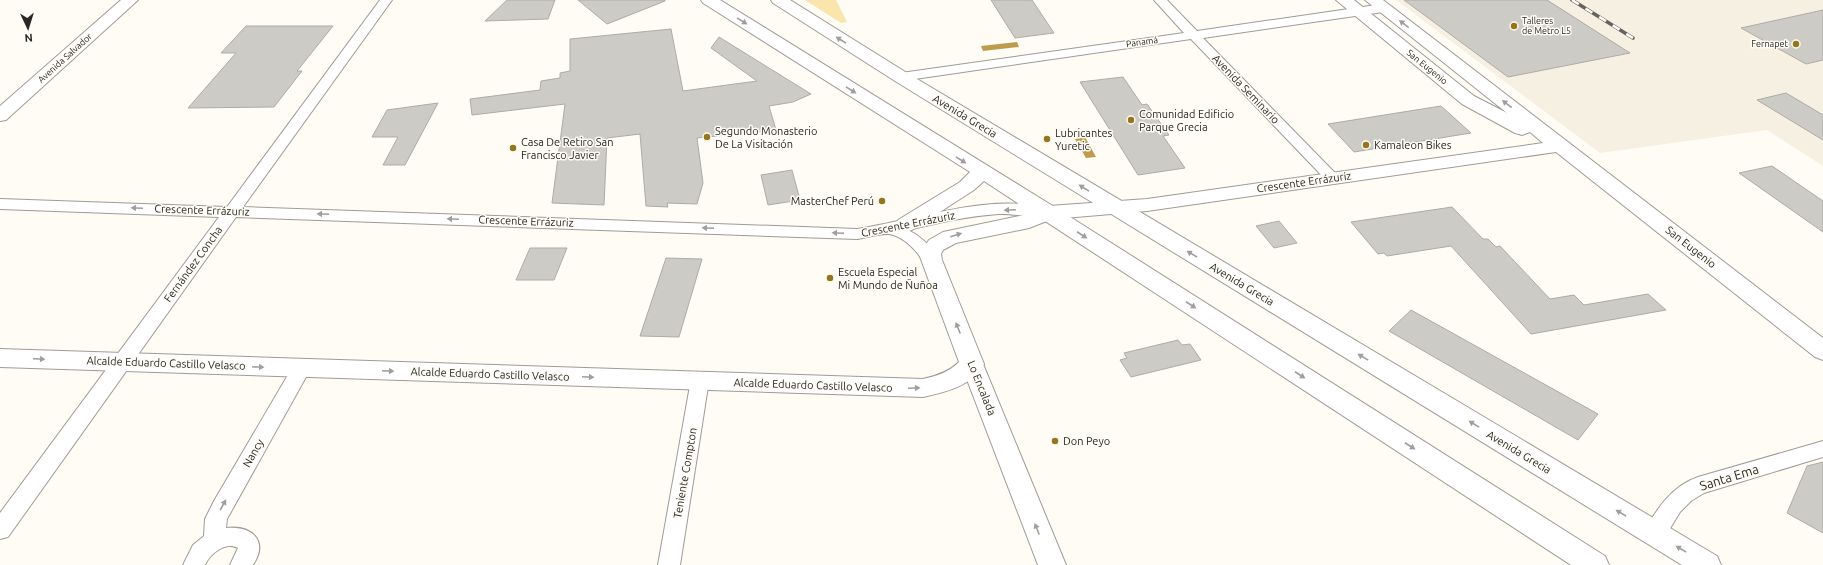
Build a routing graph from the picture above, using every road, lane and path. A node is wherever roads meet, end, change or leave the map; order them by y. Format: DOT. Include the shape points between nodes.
graph roads {
  1 [pos="130,0"];
  2 [pos="386,0"];
  3 [pos="709,0"];
  4 [pos="779,0"];
  5 [pos="1160,0"];
  6 [pos="1344,0"];
  7 [pos="1378,4"];
  8 [pos="1358,11"];
  9 [pos="1193,35"];
  10 [pos="901,77"];
  11 [pos="1468,100"];
  12 [pos="0,116"];
  13 [pos="1559,146"];
  14 [pos="1519,151"];
  15 [pos="982,172"];
  16 [pos="1332,178"];
  17 [pos="0,204"];
  18 [pos="1117,208"];
  19 [pos="232,211"];
  20 [pos="1049,214"];
  21 [pos="898,227"];
  22 [pos="931,260"];
  23 [pos="1823,351"];
  24 [pos="0,358"];
  25 [pos="122,361"];
  26 [pos="972,364"];
  27 [pos="302,368"];
  28 [pos="700,380"];
  29 [pos="1823,448"];
  30 [pos="0,530"];
  31 [pos="1655,533"];
  32 [pos="214,542"];
  33 [pos="194,565"];
  34 [pos="241,565"];
  35 [pos="669,565"];
  36 [pos="1052,565"];
  37 [pos="1595,565"];
  38 [pos="1707,565"];
  1 -- 12 [label="main road, Avenida Salvador"];
  2 -- 19 [label="street, Fernández Concha"];
  3 -- 15 [label="main road, one-way"];
  10 -- 4 [label="main road, Avenida Grecia, one-way"];
  5 -- 9 [label="street, Avenida Seminario"];
  6 -- 8 [label="main road, San Eugenio"];
  7 -- 8 [label="street, Panamá"];
  13 -- 7 [label="main road, San Eugenio, one-way"];
  8 -- 9 [label="street, Panamá"];
  8 -- 11 [label="main road, San Eugenio"];
  9 -- 10 [label="street, Panamá"];
  9 -- 16 [label="street, Avenida Seminario"];
  18 -- 10 [label="main road, Avenida Grecia, one-way"];
  11 -- 13 [label="main road, San Eugenio"];
  11 -- 14 [label="main road" via="1516,143"];
  13 -- 14 [label="main road, Crescente Errázuriz"];
  13 -- 23 [label="main road, San Eugenio"];
  14 -- 16 [label="main road, Crescente Errázuriz"];
  15 -- 20 [label="main road"];
  15 -- 21 [label="main road" via="967,186"];
  16 -- 18 [label="main road, Crescente Errázuriz"];
  19 -- 17 [label="street, Crescente Errázuriz, one-way"];
  18 -- 20 [label="main road, Crescente Errázuriz"];
  31 -- 18 [label="main road, Avenida Grecia, one-way"];
  21 -- 19 [label="street, Crescente Errázuriz, one-way" via="857,234"];
  19 -- 25 [label="street, Fernández Concha"];
  20 -- 21 [label="street, Crescente Errázuriz, one-way" via="1027,210 978,212 938,217"];
  22 -- 20 [label="main road, Crescente Errázuriz, one-way" via="930,254 936,245 950,237 1029,222"];
  20 -- 37 [label="main road, one-way"];
  21 -- 22 [label="street, Lo Encalada" via="916,241"];
  26 -- 22 [label="main road, Lo Encalada, one-way"];
  24 -- 25 [label="main road, Alcalde Eduardo Castillo Velasco, one-way"];
  25 -- 27 [label="main road, Alcalde Eduardo Castillo Velasco, one-way"];
  25 -- 30 [label="street, Fernández Concha"];
  28 -- 26 [label="main road, Alcalde Eduardo Castillo Velasco, one-way" via="923,388 950,382 966,372"];
  36 -- 26 [label="street, Lo Encalada, one-way"];
  27 -- 28 [label="main road, Alcalde Eduardo Castillo Velasco, one-way"];
  32 -- 27 [label="street, Nancy, one-way" via="215,523 222,507"];
  28 -- 35 [label="street, Teniente Compton"];
  29 -- 31 [label="street, Santa Ema" via="1693,488 1680,497"];
  38 -- 31 [label="main road, Avenida Grecia, one-way"];
  32 -- 33 [label="street" via="200,553"];
  32 -- 34 [label="street" via="233,535 246,540 249,552"];
}
